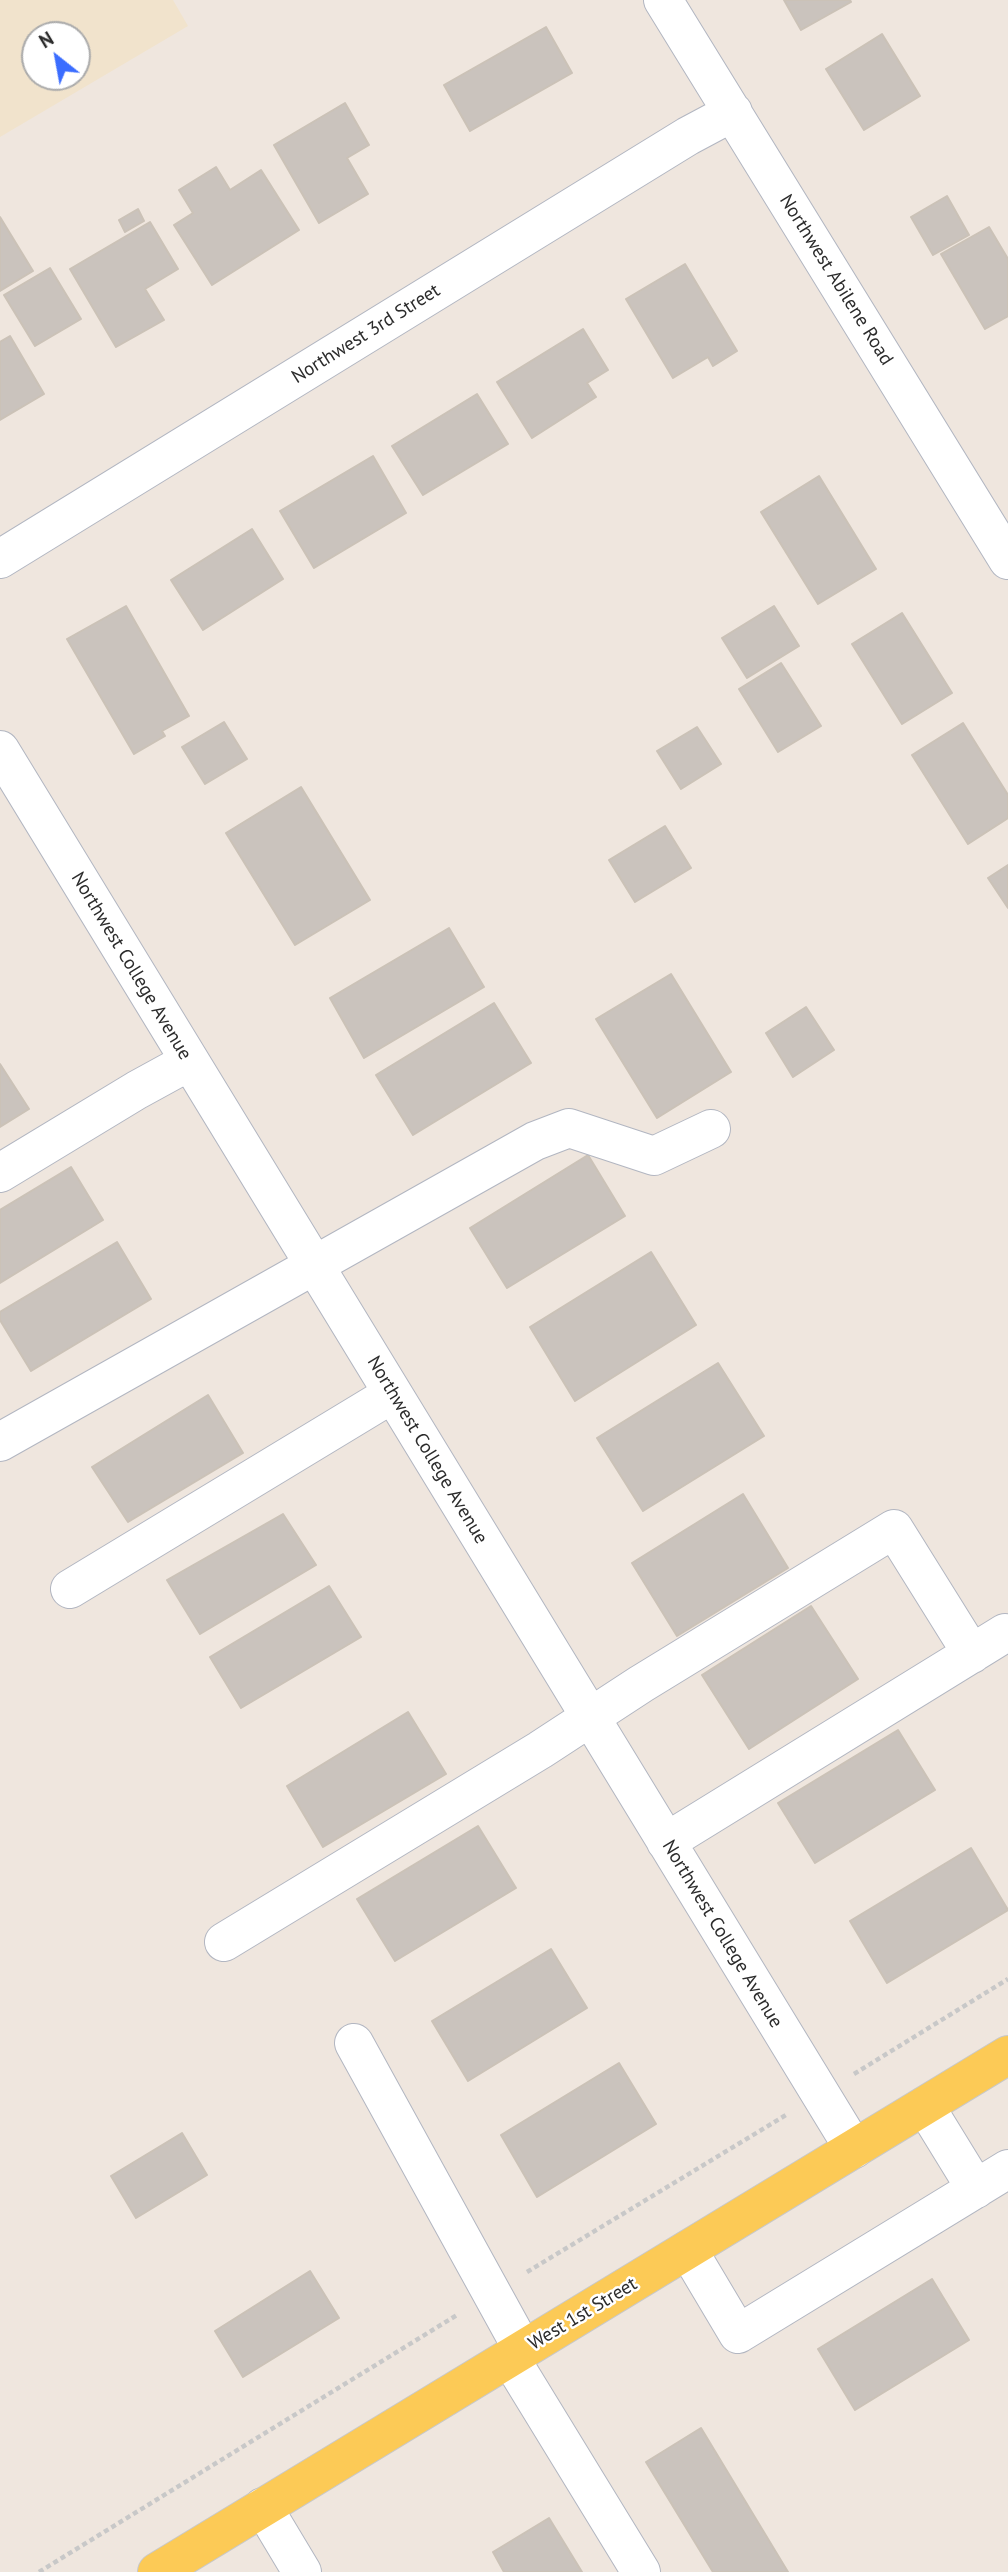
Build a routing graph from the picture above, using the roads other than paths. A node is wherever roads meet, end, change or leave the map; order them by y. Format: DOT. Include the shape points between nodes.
graph roads {
  1 [pos="663,0"];
  2 [pos="733,112"];
  3 [pos="0,559"];
  4 [pos="1008,560"];
  5 [pos="0,750"];
  6 [pos="10,790"];
  7 [pos="190,1061"];
  8 [pos="711,1129"];
  9 [pos="0,1173"];
  10 [pos="313,1264"];
  11 [pos="392,1394"];
  12 [pos="0,1441"];
  13 [pos="69,1589"];
  14 [pos="1005,1633"];
  15 [pos="972,1654"];
  16 [pos="590,1717"];
  17 [pos="666,1842"];
  18 [pos="224,1942"];
  19 [pos="354,2043"];
  20 [pos="1008,2055"];
  21 [pos="925,2106"];
  22 [pos="854,2150"];
  23 [pos="1008,2169"];
  24 [pos="976,2189"];
  25 [pos="688,2250"];
  26 [pos="517,2354"];
  27 [pos="263,2507"];
  28 [pos="157,2572"];
  29 [pos="302,2572"];
  30 [pos="640,2572"];
  1 -- 2 [label="street, Northwest Abilene Road"];
  2 -- 3 [label="street, Northwest 3rd Street"];
  2 -- 4 [label="street, Northwest Abilene Road"];
  5 -- 6 [label="street, Northwest College Avenue"];
  6 -- 7 [label="street, Northwest College Avenue"];
  7 -- 9 [label="street"];
  7 -- 10 [label="street, Northwest College Avenue"];
  8 -- 10 [label="street" via="654,1156 569,1128 535,1141"];
  10 -- 11 [label="street, Northwest College Avenue"];
  10 -- 12 [label="street"];
  11 -- 13 [label="street"];
  11 -- 16 [label="street, Northwest College Avenue"];
  14 -- 15 [label="street"];
  15 -- 16 [label="street" via="894,1529"];
  15 -- 17 [label="street"];
  16 -- 17 [label="street, Northwest College Avenue"];
  16 -- 18 [label="street"];
  17 -- 22 [label="street, Northwest College Avenue"];
  19 -- 26 [label="street"];
  20 -- 21 [label="main road, West 1st Street"];
  21 -- 22 [label="main road, West 1st Street"];
  21 -- 24 [label="street"];
  22 -- 25 [label="main road, West 1st Street"];
  23 -- 24 [label="street"];
  24 -- 25 [label="street" via="738,2334"];
  25 -- 26 [label="main road, West 1st Street"];
  26 -- 27 [label="main road, West 1st Street"];
  26 -- 30 [label="street"];
  27 -- 28 [label="main road, West 1st Street"];
  27 -- 29 [label="street"];
}
